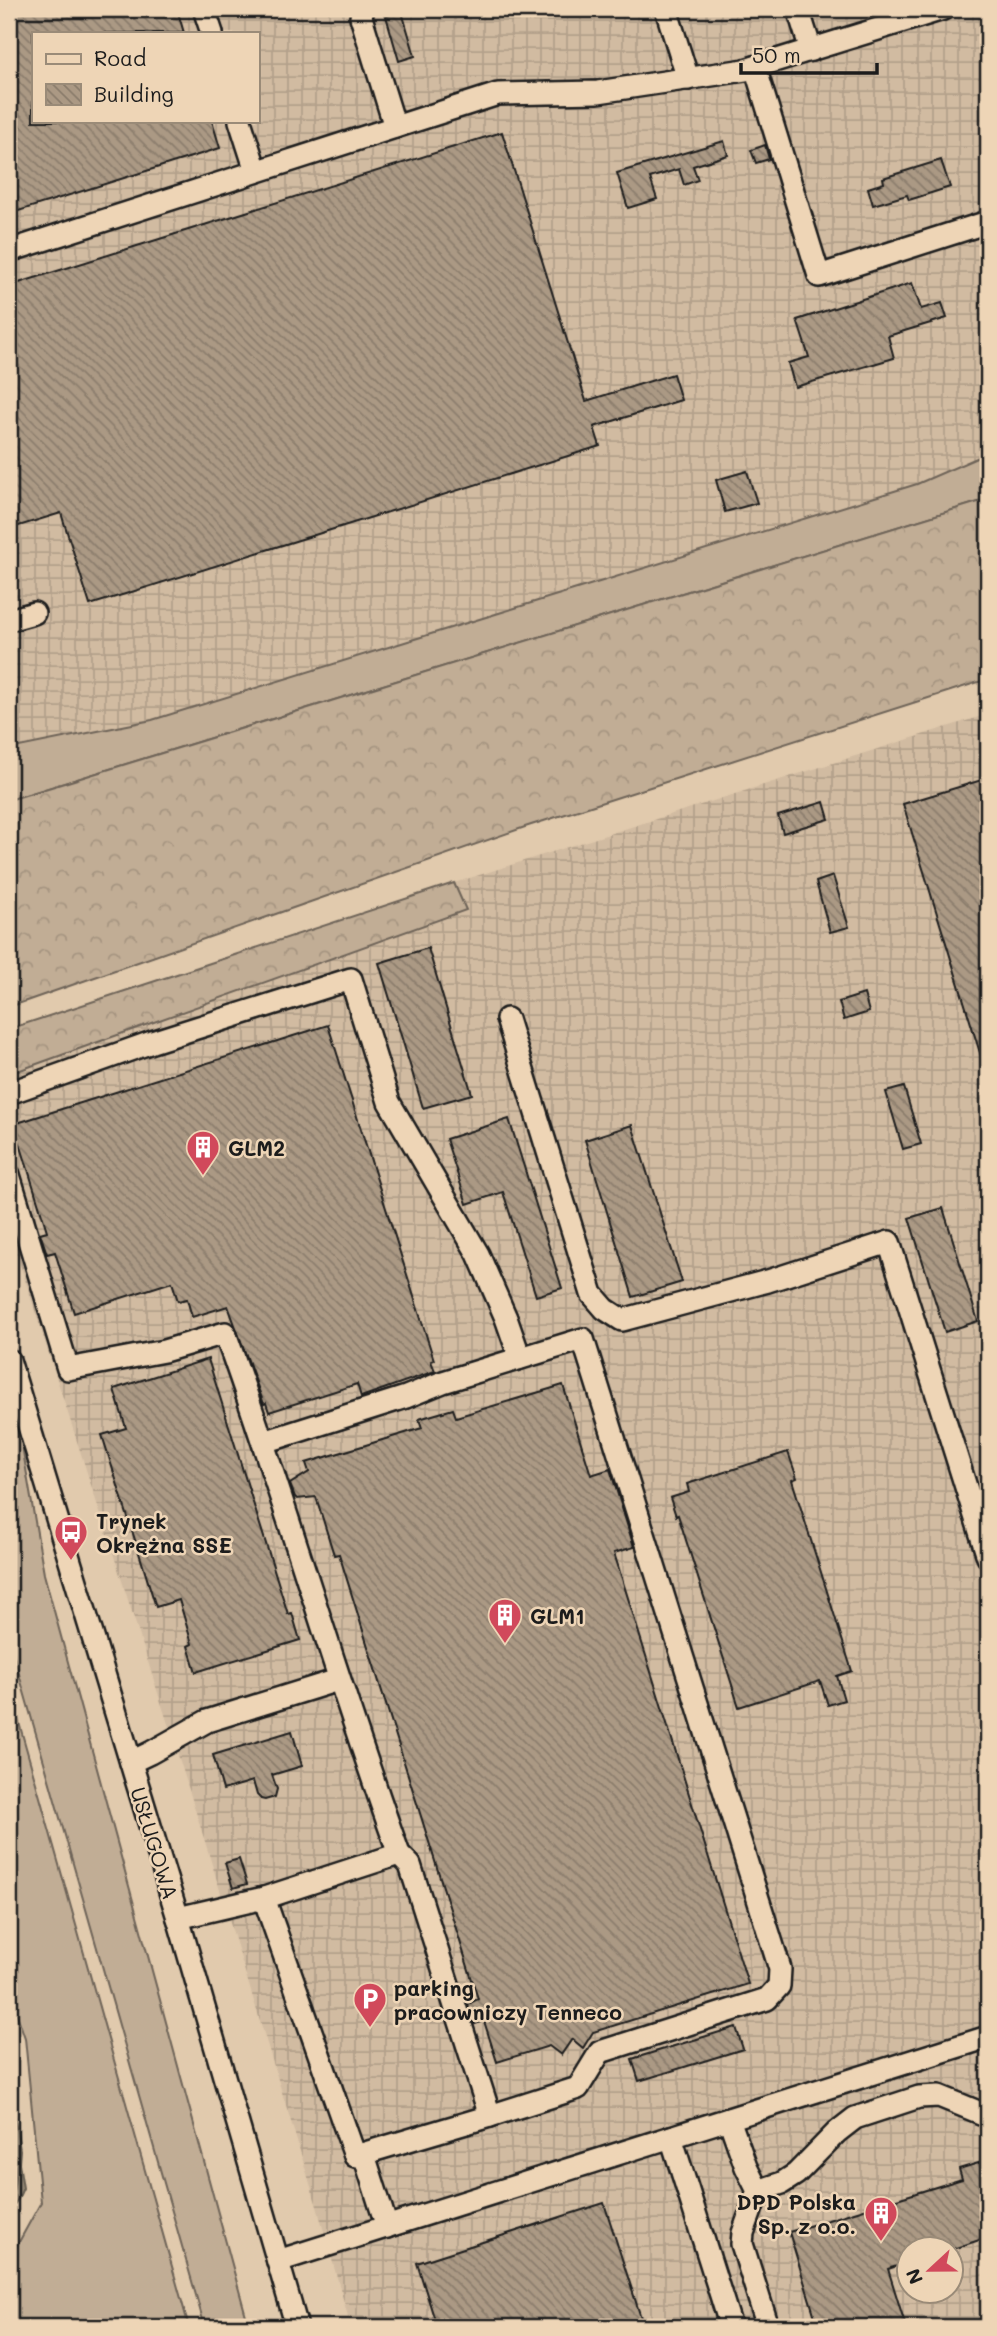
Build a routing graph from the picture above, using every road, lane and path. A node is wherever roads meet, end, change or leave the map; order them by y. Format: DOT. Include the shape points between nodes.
graph roads {
  1 [pos="204,9"];
  2 [pos="363,9"];
  3 [pos="666,9"];
  4 [pos="798,9"];
  5 [pos="943,9"];
  6 [pos="212,32"];
  7 [pos="811,50"];
  8 [pos="755,67"];
  9 [pos="688,79"];
  10 [pos="240,122"];
  11 [pos="395,127"];
  12 [pos="256,171"];
  13 [pos="988,222"];
  14 [pos="9,251"];
  15 [pos="34,613"];
  16 [pos="9,620"];
  17 [pos="507,1019"];
  18 [pos="9,1093"];
  19 [pos="9,1175"];
  20 [pos="520,1358"];
  21 [pos="9,1360"];
  22 [pos="264,1442"];
  23 [pos="988,1557"];
  24 [pos="338,1680"];
  25 [pos="131,1762"];
  26 [pos="399,1854"];
  27 [pos="264,1898"];
  28 [pos="178,1918"];
  29 [pos="988,2037"];
  30 [pos="490,2116"];
  31 [pos="988,2116"];
  32 [pos="729,2119"];
  33 [pos="671,2137"];
  34 [pos="364,2154"];
  35 [pos="758,2191"];
  36 [pos="387,2227"];
  37 [pos="278,2261"];
  38 [pos="297,2327"];
  39 [pos="732,2327"];
  40 [pos="768,2327"];
  1 -- 6 [label="street"];
  2 -- 11 [label="street" via="361,17"];
  3 -- 9 [label="street"];
  4 -- 7 [label="street"];
  5 -- 7 [label="street"];
  7 -- 8 [label="street"];
  8 -- 9 [label="street"];
  8 -- 13 [label="street" via="819,276"];
  9 -- 11 [label="street" via="598,92 498,94"];
  10 -- 12 [label="street"];
  11 -- 12 [label="street"];
  12 -- 14 [label="street"];
  15 -- 16 [label="street"];
  17 -- 23 [label="street" via="592,1294 622,1320 768,1281 889,1242"];
  18 -- 20 [label="street" via="351,979 390,1102 478,1254"];
  19 -- 22 [label="street" via="68,1369 164,1351 225,1333"];
  20 -- 22 [label="street"];
  20 -- 30 [label="street" via="583,1339 780,1969 779,1986 767,1999 600,2052 578,2088"];
  21 -- 25 [label="street, USŁUGOWA"];
  22 -- 24 [label="street"];
  24 -- 25 [label="street" via="207,1721"];
  24 -- 26 [label="street"];
  25 -- 28 [label="street, USŁUGOWA"];
  26 -- 27 [label="street"];
  26 -- 30 [label="street" via="410,1865"];
  27 -- 28 [label="street"];
  27 -- 34 [label="street" via="355,2156"];
  28 -- 37 [label="street, USŁUGOWA"];
  29 -- 32 [label="street"];
  30 -- 34 [label="street"];
  31 -- 35 [label="street" via="939,2096 919,2097 855,2118 796,2174"];
  32 -- 33 [label="street"];
  32 -- 35 [label="street"];
  33 -- 36 [label="street"];
  33 -- 39 [label="street"];
  34 -- 36 [label="street"];
  35 -- 40 [label="street" via="742,2244"];
  36 -- 37 [label="street"];
  37 -- 38 [label="street, USŁUGOWA"];
}
